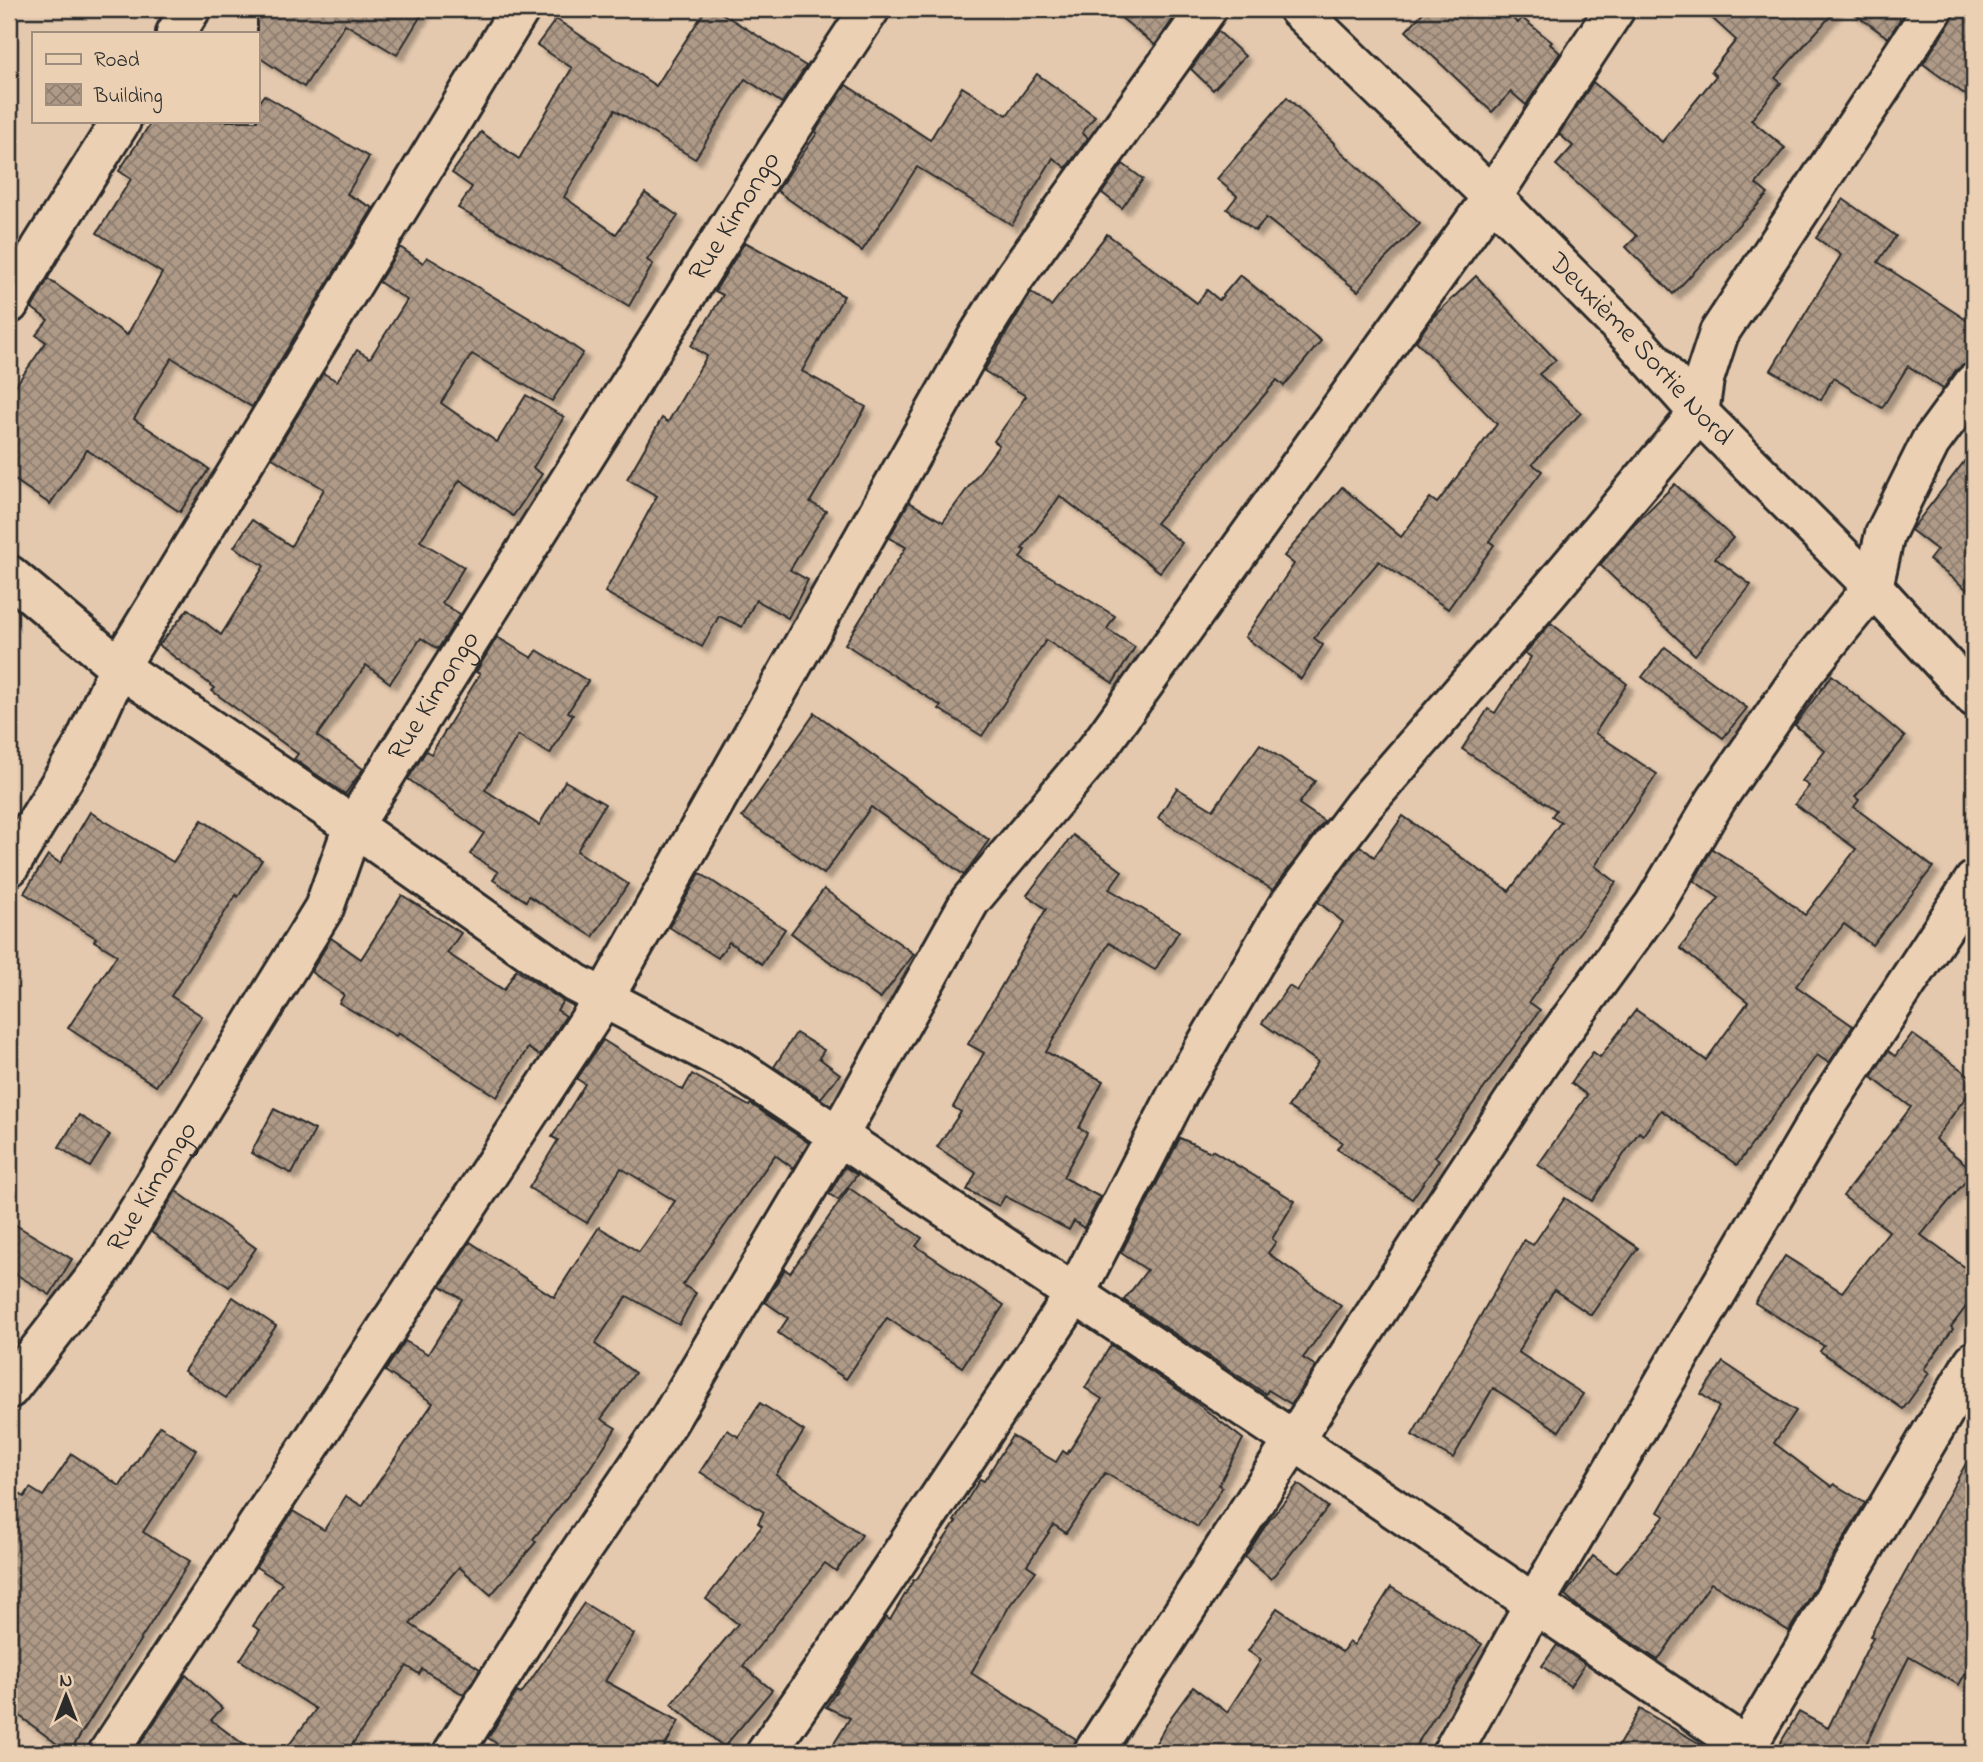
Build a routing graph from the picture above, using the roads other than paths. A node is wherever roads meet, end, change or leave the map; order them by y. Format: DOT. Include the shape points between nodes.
graph roads {
  1 [pos="191,9"];
  2 [pos="520,9"];
  3 [pos="870,9"];
  4 [pos="1207,9"];
  5 [pos="1298,9"];
  6 [pos="1615,9"];
  7 [pos="1933,9"];
  8 [pos="177,32"];
  9 [pos="120,122"];
  10 [pos="1492,197"];
  11 [pos="9,304"];
  12 [pos="1974,383"];
  13 [pos="1699,413"];
  14 [pos="9,575"];
  15 [pos="1873,587"];
  16 [pos="119,667"];
  17 [pos="1974,697"];
  18 [pos="352,826"];
  19 [pos="9,867"];
  20 [pos="1974,881"];
  21 [pos="604,998"];
  22 [pos="838,1136"];
  23 [pos="1075,1294"];
  24 [pos="1974,1361"];
  25 [pos="9,1389"];
  26 [pos="1293,1440"];
  27 [pos="1534,1604"];
  28 [pos="1748,1751"];
  29 [pos="108,1753"];
  30 [pos="453,1753"];
  31 [pos="766,1753"];
  32 [pos="1093,1753"];
  33 [pos="1452,1753"];
  1 -- 8 [label="street"];
  2 -- 16 [label="street"];
  3 -- 18 [label="street, Rue Kimongo"];
  4 -- 21 [label="street" via="1014,276"];
  5 -- 10 [label="street, Deuxième Sortie Nord"];
  6 -- 10 [label="street"];
  7 -- 13 [label="street" via="1719,333"];
  9 -- 11 [label="street"];
  10 -- 13 [label="street, Deuxième Sortie Nord" via="1634,340"];
  10 -- 22 [label="street" via="1098,748 970,901"];
  12 -- 15 [label="street" via="1930,443 1885,534"];
  13 -- 15 [label="street, Deuxième Sortie Nord"];
  13 -- 23 [label="street" via="1363,806 1285,910 1178,1093"];
  14 -- 16 [label="street"];
  15 -- 17 [label="street, Deuxième Sortie Nord"];
  15 -- 26 [label="street" via="1805,671 1716,800 1654,905 1541,1059"];
  16 -- 18 [label="street"];
  16 -- 19 [label="street" via="82,748"];
  18 -- 21 [label="street" via="575,983"];
  18 -- 25 [label="street, Rue Kimongo" via="324,908 106,1264"];
  20 -- 27 [label="street" via="1827,1105"];
  21 -- 22 [label="street" via="732,1065"];
  21 -- 29 [label="street"];
  22 -- 23 [label="street"];
  22 -- 30 [label="street" via="668,1422 559,1583"];
  23 -- 26 [label="street"];
  23 -- 31 [label="street"];
  24 -- 28 [label="street"];
  26 -- 27 [label="street"];
  26 -- 32 [label="street"];
  27 -- 28 [label="street"];
  27 -- 33 [label="street"];
}
